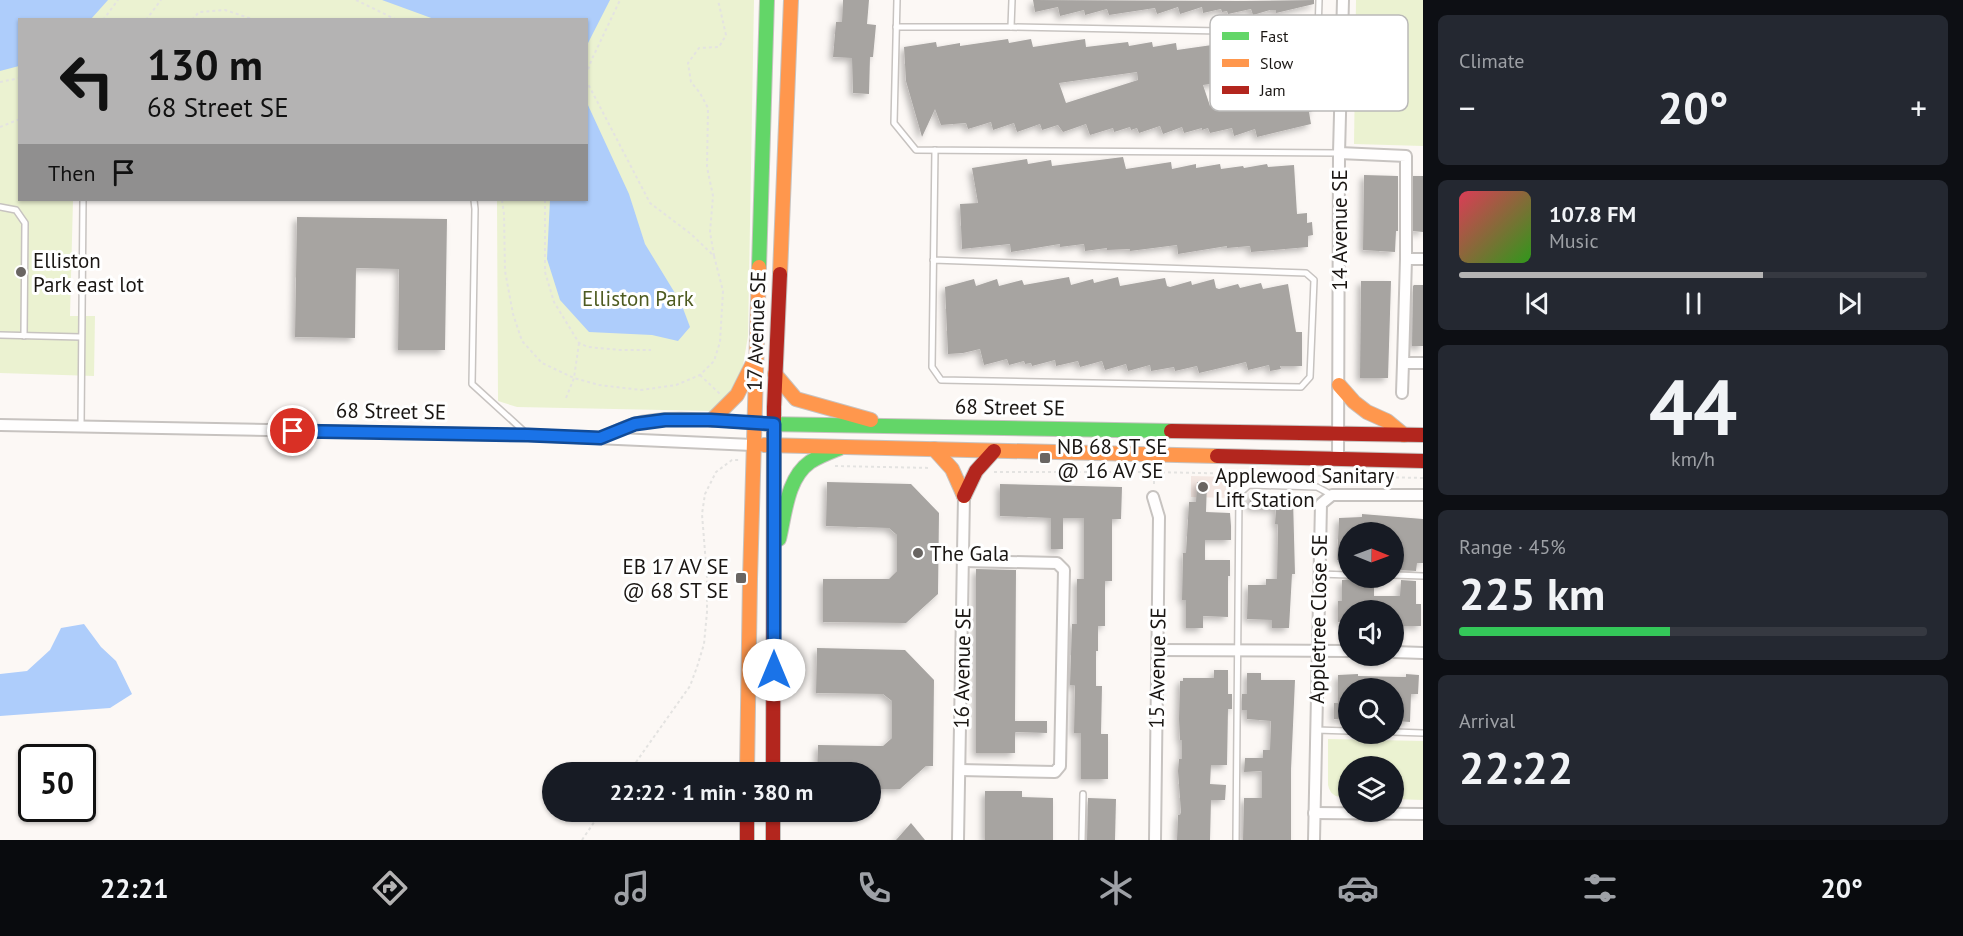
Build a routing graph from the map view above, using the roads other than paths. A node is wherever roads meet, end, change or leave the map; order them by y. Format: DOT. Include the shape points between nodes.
graph roads {
  1 [pos="767,0"];
  2 [pos="790,0"];
  3 [pos="897,0"];
  4 [pos="1012,0"];
  5 [pos="1343,0"];
  6 [pos="1343,15"];
  7 [pos="896,27"];
  8 [pos="1011,27"];
  9 [pos="1210,31"];
  10 [pos="1341,111"];
  11 [pos="935,150"];
  12 [pos="1340,153"];
  13 [pos="83,201"];
  14 [pos="474,201"];
  15 [pos="0,207"];
  16 [pos="1406,259"];
  17 [pos="1423,259"];
  18 [pos="933,260"];
  19 [pos="0,335"];
  20 [pos="24,336"];
  21 [pos="81,337"];
  22 [pos="757,349"];
  23 [pos="1403,363"];
  24 [pos="1423,363"];
  25 [pos="775,374"];
  26 [pos="1340,385"];
  27 [pos="1402,393"];
  28 [pos="711,420"];
  29 [pos="753,423"];
  30 [pos="774,424"];
  31 [pos="0,425"];
  32 [pos="894,426"];
  33 [pos="81,427"];
  34 [pos="1338,433"];
  35 [pos="528,435"];
  36 [pos="1404,435"];
  37 [pos="1423,435"];
  38 [pos="600,438"];
  39 [pos="752,445"];
  40 [pos="774,446"];
  41 [pos="842,447"];
  42 [pos="934,449"];
  43 [pos="994,451"];
  44 [pos="1338,459"];
  45 [pos="1423,461"];
  46 [pos="1332,495"];
  47 [pos="1423,495"];
  48 [pos="964,496"];
  49 [pos="1153,497"];
  50 [pos="964,561"];
  51 [pos="773,563"];
  52 [pos="1320,574"];
  53 [pos="1338,575"];
  54 [pos="1404,575"];
  55 [pos="1423,576"];
  56 [pos="1158,650"];
  57 [pos="1238,650"];
  58 [pos="1317,651"];
  59 [pos="1338,651"];
  60 [pos="1404,652"];
  61 [pos="1423,653"];
  62 [pos="1316,730"];
  63 [pos="1338,731"];
  64 [pos="1404,732"];
  65 [pos="1423,733"];
  66 [pos="747,762"];
  67 [pos="773,762"];
  68 [pos="960,770"];
  69 [pos="1083,794"];
  70 [pos="1314,813"];
  71 [pos="1423,814"];
  72 [pos="747,822"];
  73 [pos="773,822"];
  74 [pos="747,840"];
  75 [pos="773,840"];
  76 [pos="958,840"];
  77 [pos="1082,840"];
  78 [pos="1155,840"];
  79 [pos="1236,840"];
  80 [pos="1314,840"];
  1 -- 22 [label="main road, 17 Avenue SE"];
  2 -- 25 [label="main road, 17 Avenue SE"];
  3 -- 7 [label="lane"];
  4 -- 8 [label="lane"];
  5 -- 6 [label="street, 14 Avenue SE"];
  7 -- 8 [label="lane"];
  7 -- 11 [label="lane" via="894,123 916,150"];
  8 -- 9 [label="lane"];
  10 -- 12 [label="street, 14 Avenue SE"];
  11 -- 12 [label="lane"];
  11 -- 18 [label="lane"];
  12 -- 16 [label="street" via="1406,156"];
  12 -- 26 [label="street, 14 Avenue SE"];
  13 -- 21 [label="lane"];
  14 -- 35 [label="lane" via="472,384"];
  15 -- 20 [label="lane" via="16,210 25,223"];
  16 -- 17 [label="street"];
  16 -- 23 [label="street"];
  18 -- 18 [label="lane" via="932,367 941,380 1301,387 1310,377 1314,280 1306,273"];
  19 -- 20 [label="lane"];
  20 -- 21 [label="lane"];
  21 -- 33 [label="lane"];
  22 -- 28 [label="main road" via="738,393"];
  22 -- 29 [label="main road, 17 Avenue SE"];
  23 -- 24 [label="street"];
  23 -- 27 [label="street"];
  25 -- 30 [label="main road, 17 Avenue SE"];
  25 -- 32 [label="main road" via="796,399"];
  26 -- 34 [label="street, 14 Avenue SE"];
  26 -- 36 [label="main road" via="1354,402"];
  28 -- 29 [label="street, 68 Street SE"];
  28 -- 38 [label="street, 68 Street SE" via="635,424"];
  29 -- 30 [label="main road, 68 Street SE"];
  29 -- 39 [label="main road, 17 Avenue SE"];
  30 -- 32 [label="main road, 68 Street SE"];
  30 -- 40 [label="main road, 17 Avenue SE"];
  31 -- 33 [label="street, 68 Street SE"];
  32 -- 34 [label="main road, 68 Street SE"];
  33 -- 35 [label="street, 68 Street SE"];
  34 -- 36 [label="main road, 68 Street SE"];
  34 -- 44 [label="street, 14 Avenue SE"];
  35 -- 38 [label="street, 68 Street SE"];
  36 -- 37 [label="main road, 68 Street SE"];
  38 -- 39 [label="street, 68 Street SE"];
  39 -- 40 [label="main road, 68 Street SE"];
  39 -- 66 [label="main road, 17 Avenue SE"];
  40 -- 41 [label="main road, 68 Street SE"];
  40 -- 51 [label="main road, 17 Avenue SE"];
  41 -- 42 [label="main road, 68 Street SE"];
  41 -- 51 [label="main road" via="808,463 801,471 793,485"];
  42 -- 43 [label="main road, 68 Street SE"];
  42 -- 48 [label="main road" via="952,470"];
  43 -- 44 [label="main road, 68 Street SE"];
  43 -- 48 [label="main road" via="976,471"];
  44 -- 45 [label="main road, 68 Street SE"];
  46 -- 47 [label="street"];
  46 -- 52 [label="street, Appletree Close SE" via="1321,504"];
  46 -- 57 [label="lane" via="1317,487 1249,485 1239,494"];
  48 -- 50 [label="street, 16 Avenue SE"];
  49 -- 56 [label="street, 15 Avenue SE" via="1159,517"];
  50 -- 68 [label="street, 16 Avenue SE"];
  50 -- 68 [label="street" via="1057,563 1064,570 1060,766 1055,772"];
  51 -- 67 [label="main road, 17 Avenue SE"];
  52 -- 53 [label="lane"];
  52 -- 58 [label="street, Appletree Close SE"];
  54 -- 55 [label="lane"];
  56 -- 57 [label="street"];
  56 -- 78 [label="street, 15 Avenue SE"];
  57 -- 58 [label="street"];
  57 -- 79 [label="lane"];
  58 -- 59 [label="street"];
  58 -- 62 [label="street, Appletree Close SE"];
  60 -- 61 [label="street"];
  62 -- 63 [label="lane"];
  62 -- 70 [label="street, Appletree Close SE"];
  64 -- 65 [label="lane"];
  68 -- 76 [label="street, 16 Avenue SE"];
  69 -- 77 [label="lane"];
  70 -- 71 [label="street"];
  70 -- 80 [label="street, Appletree Close SE"];
  72 -- 74 [label="main road"];
  73 -- 75 [label="main road"];
}
